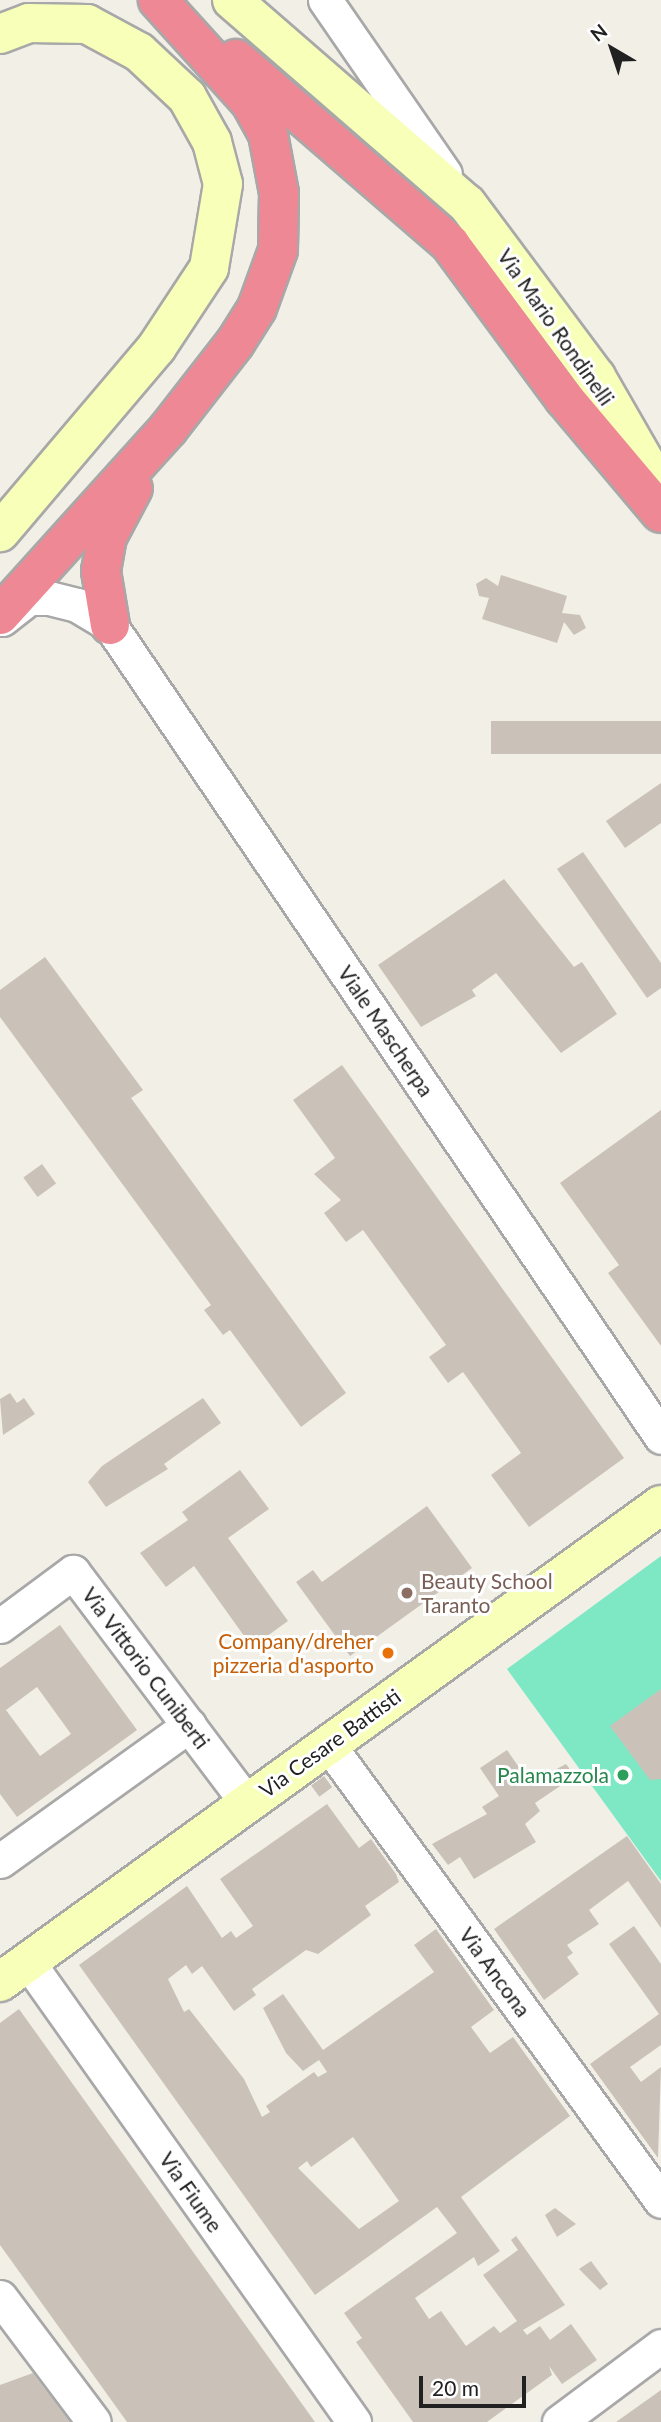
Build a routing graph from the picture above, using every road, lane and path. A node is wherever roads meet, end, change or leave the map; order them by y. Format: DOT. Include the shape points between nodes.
graph roads {
  1 [pos="158,0"];
  2 [pos="166,0"];
  3 [pos="232,0"];
  4 [pos="325,0"];
  5 [pos="0,34"];
  6 [pos="467,204"];
  7 [pos="168,429"];
  8 [pos="661,490"];
  9 [pos="661,513"];
  10 [pos="0,532"];
  11 [pos="0,615"];
  12 [pos="0,621"];
  13 [pos="110,625"];
  14 [pos="661,1437"];
  15 [pos="661,1505"];
  16 [pos="0,1626"];
  17 [pos="189,1725"];
  18 [pos="328,1744"];
  19 [pos="247,1803"];
  20 [pos="0,1861"];
  21 [pos="14,1972"];
  22 [pos="661,2201"];
  23 [pos="0,2297"];
  24 [pos="661,2346"];
  25 [pos="94,2422"];
  26 [pos="354,2422"];
  27 [pos="559,2422"];
  1 -- 7 [label="highway" via="251,103 268,134 281,216 278,250 257,308"];
  2 -- 9 [label="highway" via="450,244 564,398"];
  3 -- 6 [label="main road, Via Mario Rondinelli"];
  4 -- 6 [label="street, Via Mario Rondinelli"];
  5 -- 10 [label="main road" via="29,23 87,24 139,52 187,97 212,142 223,184 209,268 157,347"];
  6 -- 8 [label="main road, Via Mario Rondinelli" via="596,377"];
  7 -- 11 [label="highway"];
  7 -- 13 [label="highway" via="107,537 101,571"];
  12 -- 13 [label="street" via="29,598 49,598 77,605"];
  13 -- 14 [label="street, Viale Mascherpa"];
  15 -- 18 [label="main road, Via Cesare Battisti"];
  16 -- 17 [label="street, Via Vittorio Cuniberti" via="74,1572"];
  17 -- 19 [label="street, Via Vittorio Cuniberti"];
  17 -- 20 [label="street"];
  18 -- 19 [label="main road, Via Cesare Battisti"];
  18 -- 22 [label="street, Via Ancona"];
  19 -- 21 [label="main road, Via Cesare Battisti"];
  21 -- 26 [label="street, Via Fiume"];
  23 -- 25 [label="street"];
  24 -- 27 [label="street"];
}
